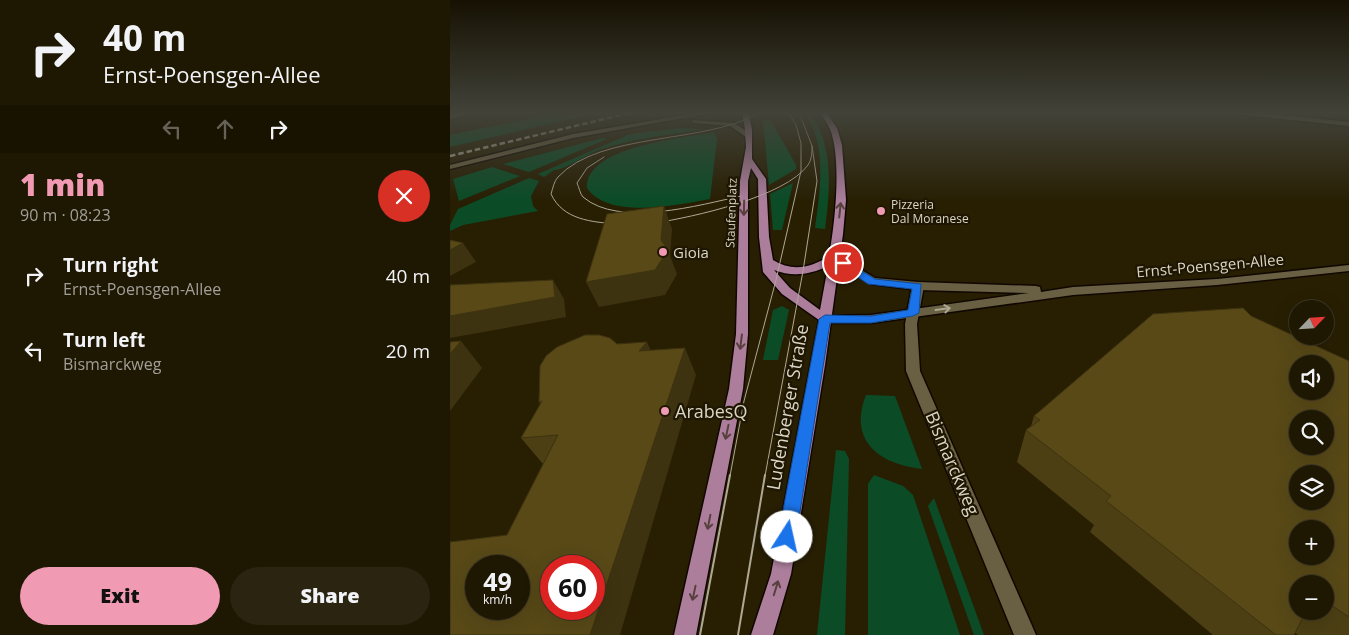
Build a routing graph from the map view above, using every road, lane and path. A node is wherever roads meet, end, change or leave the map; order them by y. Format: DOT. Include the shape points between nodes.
graph roads {
  1 [pos="551,142"];
  2 [pos="750,142"];
  3 [pos="837,142"];
  4 [pos="749,160"];
  5 [pos="450,167"];
  6 [pos="835,257"];
  7 [pos="767,262"];
  8 [pos="1349,268"];
  9 [pos="918,286"];
  10 [pos="1073,291"];
  11 [pos="826,312"];
  12 [pos="913,313"];
  13 [pos="685,635"];
  14 [pos="762,635"];
  15 [pos="1025,635"];
  1 -- 5 [label="street"];
  2 -- 4 [label="main road, Staufenplatz"];
  6 -- 3 [label="main road, one-way" via="841,200"];
  4 -- 7 [label="main road" via="762,179"];
  4 -- 13 [label="main road, Staufenplatz, one-way" via="744,181 742,316 736,389"];
  6 -- 7 [label="main road" via="803,271 783,270"];
  6 -- 9 [label="street, Ernst-Poensgen-Allee" via="872,281"];
  6 -- 11 [label="main road"];
  7 -- 11 [label="main road" via="769,272 781,286"];
  8 -- 10 [label="street, Ernst-Poensgen-Allee" via="1217,282"];
  9 -- 10 [label="street, Ernst-Poensgen-Allee"];
  9 -- 12 [label="street, Bismarckweg"];
  12 -- 10 [label="street, Ernst-Poensgen-Allee, one-way"];
  11 -- 12 [label="street, Ernst-Poensgen-Allee" via="871,319"];
  14 -- 11 [label="main road, Ludenberger Straße, one-way" via="780,574"];
  12 -- 15 [label="street, Bismarckweg" via="914,371"];
}
